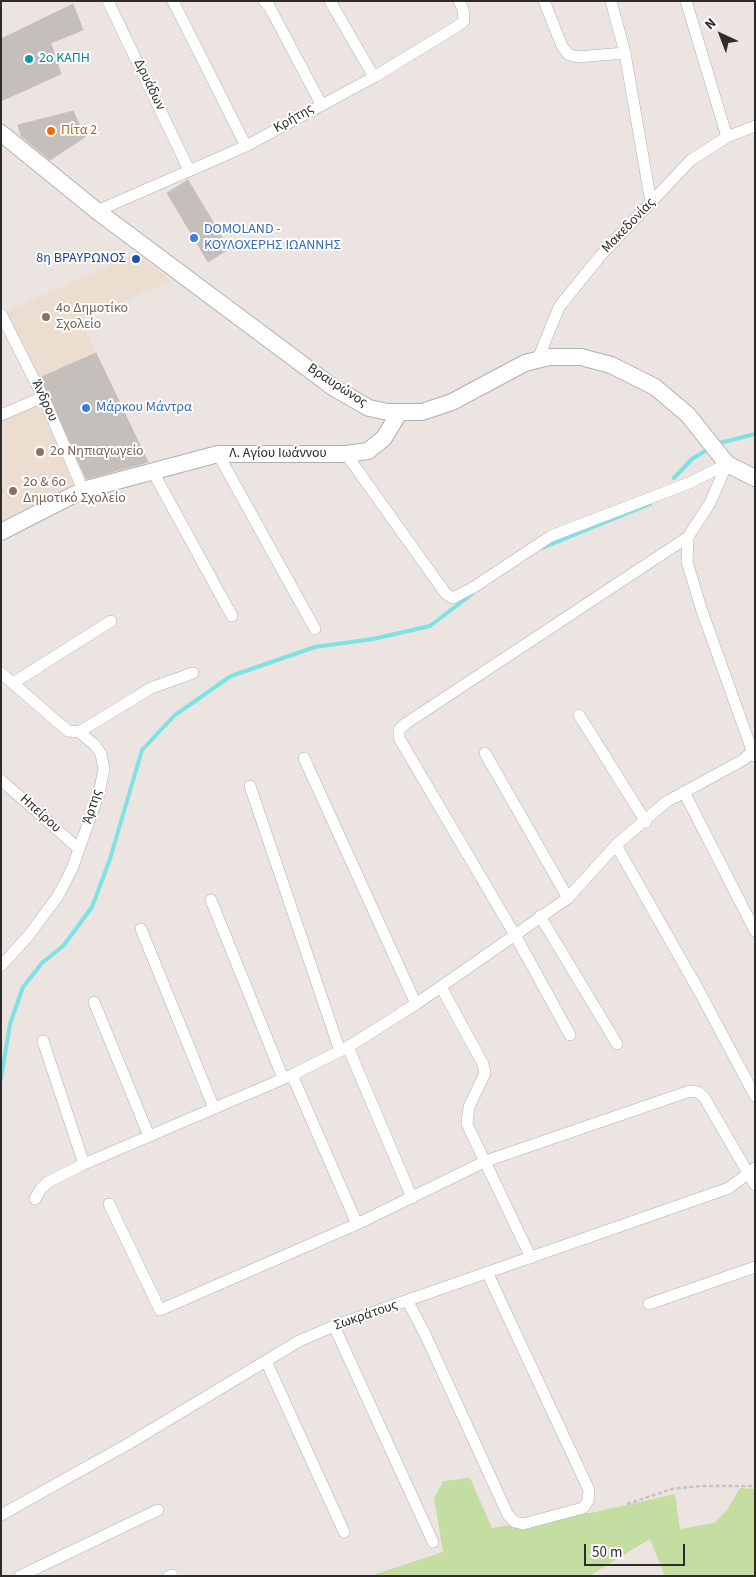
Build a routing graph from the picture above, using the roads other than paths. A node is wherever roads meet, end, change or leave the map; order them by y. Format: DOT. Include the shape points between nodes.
graph roads {
  1 [pos="108,1"];
  2 [pos="173,1"];
  3 [pos="264,1"];
  4 [pos="330,1"];
  5 [pos="459,1"];
  6 [pos="544,1"];
  7 [pos="611,1"];
  8 [pos="686,1"];
  9 [pos="625,53"];
  10 [pos="374,77"];
  11 [pos="321,104"];
  12 [pos="755,126"];
  13 [pos="1,133"];
  14 [pos="727,137"];
  15 [pos="246,146"];
  16 [pos="189,170"];
  17 [pos="650,203"];
  18 [pos="97,211"];
  19 [pos="1,314"];
  20 [pos="538,359"];
  21 [pos="43,397"];
  22 [pos="399,413"];
  23 [pos="1,415"];
  24 [pos="218,454"];
  25 [pos="346,454"];
  26 [pos="723,459"];
  27 [pos="152,472"];
  28 [pos="755,478"];
  29 [pos="83,490"];
  30 [pos="1,532"];
  31 [pos="688,537"];
  32 [pos="232,616"];
  33 [pos="111,621"];
  34 [pos="315,629"];
  35 [pos="193,672"];
  36 [pos="1,673"];
  37 [pos="13,683"];
  38 [pos="579,715"];
  39 [pos="79,732"];
  40 [pos="485,753"];
  41 [pos="754,753"];
  42 [pos="304,758"];
  43 [pos="1,780"];
  44 [pos="250,786"];
  45 [pos="684,792"];
  46 [pos="646,822"];
  47 [pos="616,845"];
  48 [pos="79,849"];
  49 [pos="568,898"];
  50 [pos="212,900"];
  51 [pos="540,916"];
  52 [pos="141,929"];
  53 [pos="755,931"];
  54 [pos="515,935"];
  55 [pos="1,966"];
  56 [pos="441,987"];
  57 [pos="94,1002"];
  58 [pos="416,1004"];
  59 [pos="570,1035"];
  60 [pos="42,1041"];
  61 [pos="617,1044"];
  62 [pos="344,1049"];
  63 [pos="287,1077"];
  64 [pos="755,1096"];
  65 [pos="214,1108"];
  66 [pos="149,1136"];
  67 [pos="486,1161"];
  68 [pos="84,1164"];
  69 [pos="752,1171"];
  70 [pos="755,1185"];
  71 [pos="412,1198"];
  72 [pos="36,1199"];
  73 [pos="108,1204"];
  74 [pos="357,1224"];
  75 [pos="531,1258"];
  76 [pos="755,1267"];
  77 [pos="487,1272"];
  78 [pos="408,1302"];
  79 [pos="649,1304"];
  80 [pos="334,1326"];
  81 [pos="266,1361"];
  82 [pos="158,1510"];
  83 [pos="1,1516"];
  84 [pos="344,1532"];
  85 [pos="433,1542"];
  86 [pos="20,1576"];
  1 -- 16 [label="street, Δρυάδων"];
  2 -- 15 [label="street"];
  3 -- 11 [label="street"];
  4 -- 10 [label="street"];
  5 -- 10 [label="street, Κρήτης" via="464,9 464,20"];
  6 -- 9 [label="street" via="568,54 577,57"];
  7 -- 9 [label="street"];
  8 -- 14 [label="street"];
  9 -- 17 [label="street"];
  10 -- 11 [label="street, Κρήτης"];
  11 -- 15 [label="street, Κρήτης"];
  12 -- 14 [label="street, Μακεδονίας"];
  13 -- 18 [label="main road, Βραυρώνος"];
  14 -- 17 [label="street, Μακεδονίας" via="692,160"];
  15 -- 16 [label="street, Κρήτης"];
  16 -- 18 [label="street, Κρήτης"];
  17 -- 20 [label="street, Μακεδονίας" via="601,255 559,307"];
  18 -- 22 [label="main road, Βραυρώνος" via="334,388 368,408"];
  19 -- 21 [label="street, Άνδρου"];
  20 -- 22 [label="main road, Βραυρώνος" via="452,402 422,412"];
  20 -- 26 [label="main road, Βραυρώνος" via="581,357 640,377 688,415"];
  21 -- 23 [label="street"];
  21 -- 29 [label="street, Άνδρου"];
  22 -- 25 [label="main road, Λ. Αγίου Ιωάννου" via="380,444 368,451"];
  24 -- 25 [label="main road, Λ. Αγίου Ιωάννου"];
  24 -- 27 [label="main road, Λ. Αγίου Ιωάννου"];
  24 -- 34 [label="street"];
  25 -- 26 [label="street" via="446,594 453,598 551,536 689,483"];
  26 -- 28 [label="main road, Βραυρώνος"];
  26 -- 31 [label="street" via="710,504"];
  27 -- 29 [label="main road, Λ. Αγίου Ιωάννου"];
  27 -- 32 [label="street"];
  29 -- 30 [label="main road, Λ. Αγίου Ιωάννου"];
  31 -- 41 [label="street" via="687,562"];
  31 -- 54 [label="street" via="398,730 399,738"];
  33 -- 37 [label="street"];
  35 -- 39 [label="street" via="151,688"];
  36 -- 37 [label="street, Άρτης"];
  37 -- 39 [label="street, Άρτης" via="68,731"];
  38 -- 46 [label="street"];
  39 -- 48 [label="street, Άρτης" via="95,744 104,769"];
  40 -- 49 [label="street"];
  41 -- 45 [label="street"];
  42 -- 58 [label="street"];
  43 -- 48 [label="street, Ηπείρου"];
  44 -- 62 [label="street"];
  45 -- 46 [label="street" via="666,802"];
  45 -- 53 [label="street"];
  46 -- 47 [label="street"];
  47 -- 49 [label="street"];
  47 -- 64 [label="street"];
  48 -- 55 [label="street, Άρτης" via="58,896"];
  49 -- 51 [label="street"];
  50 -- 63 [label="street"];
  51 -- 54 [label="street"];
  51 -- 61 [label="street"];
  52 -- 65 [label="street"];
  54 -- 56 [label="street"];
  54 -- 59 [label="street"];
  56 -- 58 [label="street"];
  56 -- 67 [label="street" via="483,1064 485,1072 467,1115 467,1124"];
  57 -- 66 [label="street"];
  58 -- 62 [label="street"];
  60 -- 68 [label="street"];
  62 -- 63 [label="street"];
  62 -- 71 [label="street"];
  63 -- 65 [label="street"];
  63 -- 74 [label="street"];
  65 -- 66 [label="street"];
  66 -- 68 [label="street"];
  67 -- 69 [label="street" via="690,1091 698,1092 704,1098"];
  67 -- 71 [label="street"];
  67 -- 75 [label="street"];
  68 -- 72 [label="street" via="48,1182"];
  69 -- 70 [label="street"];
  69 -- 75 [label="street, Σωκράτους" via="729,1188"];
  71 -- 74 [label="street"];
  73 -- 74 [label="street" via="160,1310"];
  75 -- 77 [label="street, Σωκράτους"];
  76 -- 79 [label="street"];
  77 -- 78 [label="street, Σωκράτους"];
  77 -- 78 [label="street" via="589,1490 588,1501 583,1508 523,1524 508,1515"];
  78 -- 80 [label="street, Σωκράτους"];
  80 -- 81 [label="street, Σωκράτους" via="299,1341"];
  80 -- 85 [label="street"];
  81 -- 83 [label="street, Σωκράτους"];
  81 -- 84 [label="street"];
  82 -- 86 [label="street"];
}
